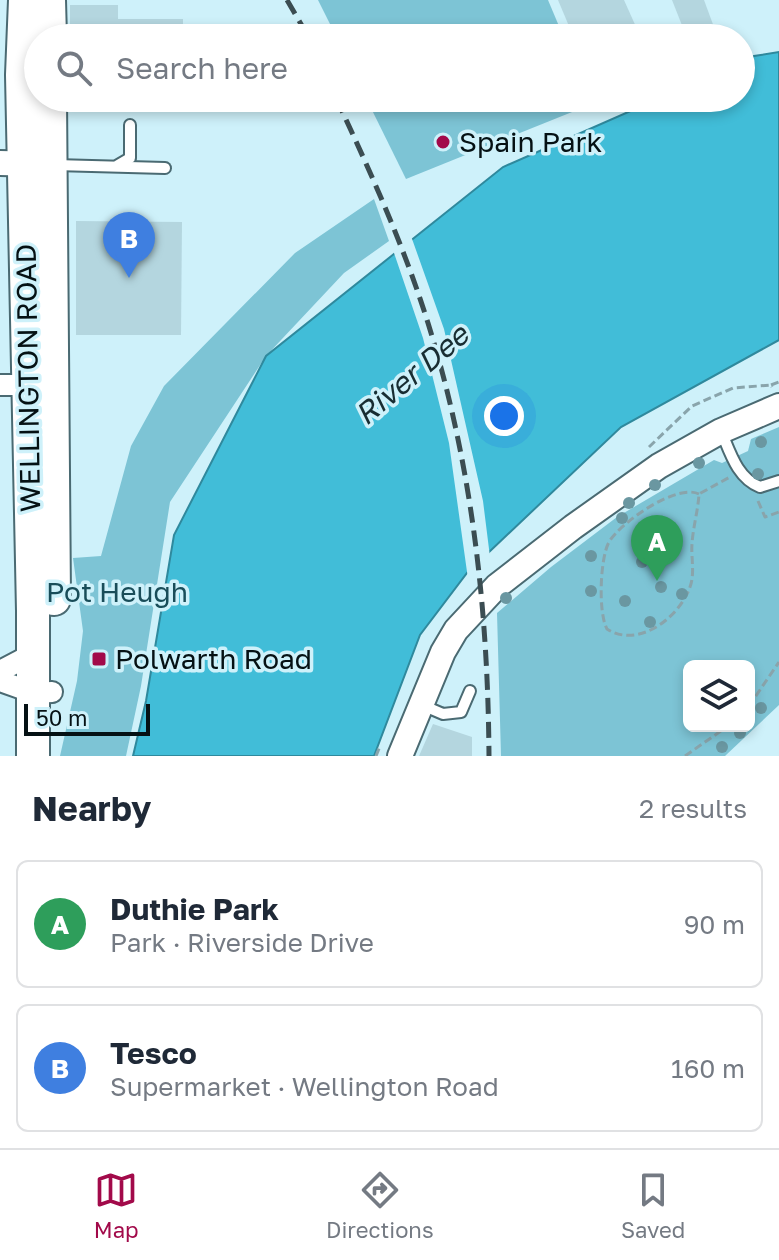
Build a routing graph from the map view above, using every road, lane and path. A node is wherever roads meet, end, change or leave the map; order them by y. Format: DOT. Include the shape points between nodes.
graph roads {
  1 [pos="25,0"];
  2 [pos="49,0"];
  3 [pos="24,24"];
  4 [pos="50,24"];
  5 [pos="24,25"];
  6 [pos="45,112"];
  7 [pos="130,125"];
  8 [pos="25,164"];
  9 [pos="117,166"];
  10 [pos="165,168"];
  11 [pos="779,382"];
  12 [pos="27,385"];
  13 [pos="775,395"];
  14 [pos="721,431"];
  15 [pos="740,471"];
  16 [pos="779,481"];
  17 [pos="699,494"];
  18 [pos="33,648"];
  19 [pos="779,662"];
  20 [pos="0,671"];
  21 [pos="0,681"];
  22 [pos="470,691"];
  23 [pos="43,693"];
  24 [pos="755,697"];
  25 [pos="420,705"];
  26 [pos="719,732"];
  27 [pos="36,756"];
  28 [pos="400,756"];
  29 [pos="685,756"];
  1 -- 3 [label="main road, WELLINGTON ROAD"];
  2 -- 4 [label="main road"];
  5 -- 8 [label="main road, WELLINGTON ROAD"];
  6 -- 8 [label="main road, WELLINGTON ROAD"];
  7 -- 9 [label="lane" via="130,158"];
  8 -- 9 [label="lane"];
  8 -- 12 [label="main road, WELLINGTON ROAD"];
  9 -- 10 [label="lane"];
  11 -- 13 [label="path"];
  12 -- 18 [label="main road, WELLINGTON ROAD"];
  12 -- 23 [label="main road, WELLINGTON ROAD" via="54,543"];
  13 -- 14 [label="street"];
  14 -- 15 [label="lane"];
  14 -- 25 [label="street" via="615,495 497,586 456,630"];
  15 -- 16 [label="lane" via="756,486"];
  15 -- 17 [label="path"];
  17 -- 17 [label="path" via="692,581 682,602 645,634 629,637 607,629 602,591 610,541 653,505 687,491"];
  18 -- 20 [label="street"];
  18 -- 23 [label="main road, WELLINGTON ROAD"];
  19 -- 24 [label="path"];
  21 -- 23 [label="street"];
  22 -- 25 [label="lane" via="461,712 443,714"];
  23 -- 27 [label="main road, WELLINGTON ROAD"];
  25 -- 28 [label="street"];
  26 -- 29 [label="path"];
}
